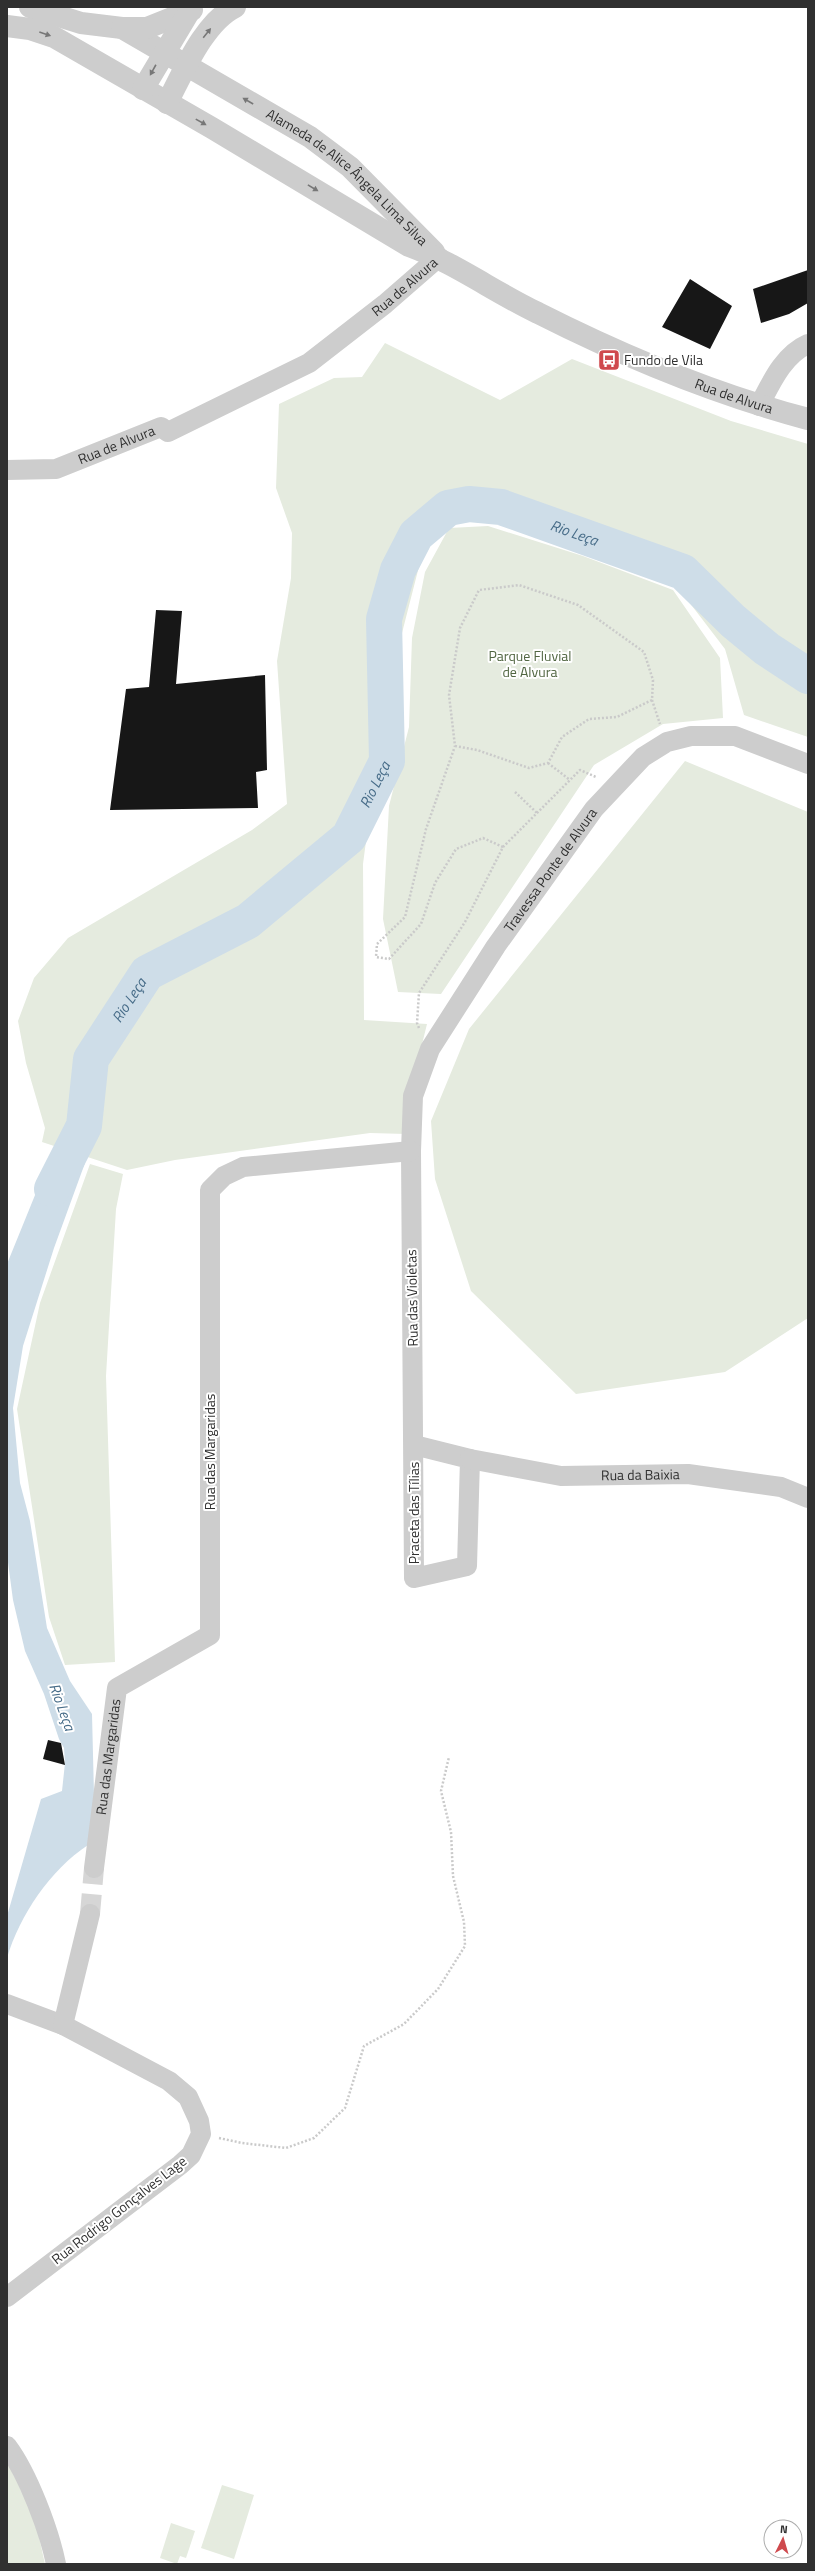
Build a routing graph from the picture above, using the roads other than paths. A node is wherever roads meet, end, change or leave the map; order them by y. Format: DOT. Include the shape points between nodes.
graph roads {
  1 [pos="30,7"];
  2 [pos="235,7"];
  3 [pos="194,10"];
  4 [pos="7,26"];
  5 [pos="122,28"];
  6 [pos="164,51"];
  7 [pos="187,65"];
  8 [pos="143,89"];
  9 [pos="167,103"];
  10 [pos="439,257"];
  11 [pos="808,344"];
  12 [pos="759,406"];
  13 [pos="808,419"];
  14 [pos="7,470"];
  15 [pos="808,764"];
  16 [pos="411,1151"];
  17 [pos="414,1445"];
  18 [pos="470,1458"];
  19 [pos="808,1498"];
  20 [pos="94,1868"];
  21 [pos="90,1914"];
  22 [pos="15,2006"];
  23 [pos="63,2025"];
  24 [pos="7,2297"];
  25 [pos="7,2446"];
  26 [pos="56,2564"];
  1 -- 5 [label="street, Alameda de Alice Ângela Lima Silva" via="81,23"];
  7 -- 2 [label="street, one-way" via="206,34 227,11"];
  3 -- 5 [label="street" via="147,28"];
  3 -- 6 [label="street"];
  4 -- 8 [label="street, Alameda de Alice Ângela Lima Silva, one-way" via="30,28 54,36"];
  5 -- 6 [label="street, Alameda de Alice Ângela Lima Silva"];
  6 -- 7 [label="street, Alameda de Alice Ângela Lima Silva"];
  6 -- 8 [label="street, one-way"];
  7 -- 9 [label="street"];
  10 -- 7 [label="street, Alameda de Alice Ângela Lima Silva, one-way" via="350,166 310,137"];
  8 -- 9 [label="street, Alameda de Alice Ângela Lima Silva"];
  9 -- 10 [label="street, Alameda de Alice Ângela Lima Silva, one-way" via="409,246"];
  10 -- 12 [label="street, Rua de Alvura" via="537,313 618,352"];
  10 -- 14 [label="street, Rua de Alvura" via="385,304 309,363 168,432 160,426 56,469"];
  11 -- 12 [label="street" via="787,360"];
  12 -- 13 [label="street, Rua de Alvura"];
  15 -- 16 [label="street, Travessa Ponte de Alvura" via="735,736 691,736 667,742 643,757 615,785 496,946 430,1048 413,1096"];
  16 -- 17 [label="street, Rua das Violetas"];
  16 -- 20 [label="street, Rua das Margaridas" via="243,1167 224,1176 210,1190 210,1635 116,1688"];
  17 -- 18 [label="street, Praceta das Tílias"];
  17 -- 18 [label="street, Praceta das Tílias" via="414,1578 467,1566"];
  18 -- 19 [label="street, Rua da Baixia" via="561,1476 688,1474 781,1487"];
  21 -- 23 [label="street"];
  22 -- 23 [label="street"];
  23 -- 24 [label="street, Rua Rodrigo Gonçalves Lage" via="169,2081 188,2097 199,2121 201,2134 191,2155 180,2165"];
  25 -- 26 [label="street" via="42,2518"];
}
